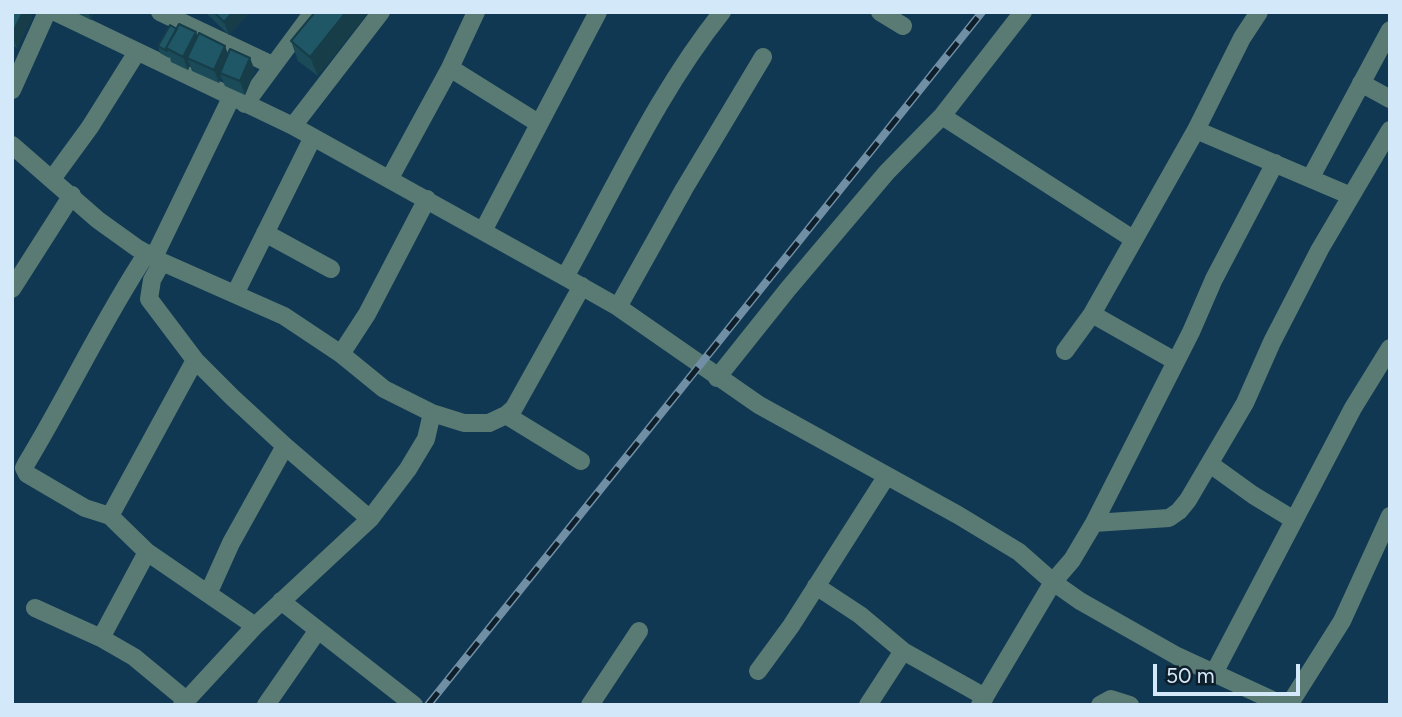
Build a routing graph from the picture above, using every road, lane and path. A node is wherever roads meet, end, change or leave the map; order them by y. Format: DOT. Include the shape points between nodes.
graph roads {
  1 [pos="47,12"];
  2 [pos="55,12"];
  3 [pos="160,12"];
  4 [pos="381,12"];
  5 [pos="476,12"];
  6 [pos="598,12"];
  7 [pos="722,12"];
  8 [pos="880,12"];
  9 [pos="1023,12"];
  10 [pos="1259,12"];
  11 [pos="308,14"];
  12 [pos="903,26"];
  13 [pos="1390,30"];
  14 [pos="137,52"];
  15 [pos="762,57"];
  16 [pos="272,65"];
  17 [pos="450,68"];
  18 [pos="1361,83"];
  19 [pos="12,90"];
  20 [pos="1390,99"];
  21 [pos="238,101"];
  22 [pos="942,116"];
  23 [pos="538,122"];
  24 [pos="293,126"];
  25 [pos="1196,130"];
  26 [pos="1390,130"];
  27 [pos="313,137"];
  28 [pos="12,145"];
  29 [pos="1275,163"];
  30 [pos="1311,177"];
  31 [pos="390,178"];
  32 [pos="52,179"];
  33 [pos="72,195"];
  34 [pos="1351,195"];
  35 [pos="427,200"];
  36 [pos="483,231"];
  37 [pos="265,233"];
  38 [pos="1133,240"];
  39 [pos="154,257"];
  40 [pos="331,269"];
  41 [pos="565,277"];
  42 [pos="582,286"];
  43 [pos="12,289"];
  44 [pos="235,294"];
  45 [pos="618,307"];
  46 [pos="1092,314"];
  47 [pos="1390,348"];
  48 [pos="1065,351"];
  49 [pos="341,354"];
  50 [pos="195,360"];
  51 [pos="1175,361"];
  52 [pos="718,378"];
  53 [pos="432,413"];
  54 [pos="506,415"];
  55 [pos="285,446"];
  56 [pos="581,461"];
  57 [pos="1210,464"];
  58 [pos="886,477"];
  59 [pos="110,516"];
  60 [pos="1390,516"];
  61 [pos="370,519"];
  62 [pos="1294,520"];
  63 [pos="1094,523"];
  64 [pos="147,552"];
  65 [pos="1053,582"];
  66 [pos="816,586"];
  67 [pos="208,594"];
  68 [pos="281,601"];
  69 [pos="35,608"];
  70 [pos="255,626"];
  71 [pos="317,630"];
  72 [pos="639,631"];
  73 [pos="101,638"];
  74 [pos="903,651"];
  75 [pos="758,671"];
  76 [pos="1214,673"];
  77 [pos="982,701"];
  78 [pos="184,702"];
  79 [pos="266,705"];
  80 [pos="414,705"];
  81 [pos="590,705"];
  82 [pos="868,705"];
  83 [pos="1100,705"];
  84 [pos="1130,705"];
  85 [pos="1283,705"];
  86 [pos="1289,705"];
  1 -- 19 [label="street"];
  2 -- 14 [label="street"];
  3 -- 16 [label="street"];
  4 -- 24 [label="street"];
  5 -- 17 [label="street"];
  6 -- 23 [label="street"];
  7 -- 41 [label="street" via="664,98"];
  8 -- 12 [label="street"];
  9 -- 22 [label="street"];
  10 -- 25 [label="street"];
  11 -- 16 [label="street"];
  13 -- 18 [label="street"];
  14 -- 21 [label="street"];
  14 -- 32 [label="street"];
  15 -- 45 [label="street"];
  16 -- 21 [label="street"];
  17 -- 23 [label="street"];
  17 -- 31 [label="street"];
  18 -- 20 [label="street"];
  18 -- 30 [label="street"];
  21 -- 24 [label="street"];
  21 -- 39 [label="street"];
  22 -- 38 [label="street"];
  22 -- 52 [label="street" via="887,172"];
  23 -- 36 [label="street"];
  24 -- 27 [label="street"];
  25 -- 29 [label="street"];
  25 -- 38 [label="street"];
  26 -- 34 [label="street"];
  27 -- 31 [label="street"];
  27 -- 37 [label="street"];
  28 -- 32 [label="street"];
  29 -- 30 [label="street"];
  29 -- 51 [label="street"];
  30 -- 34 [label="street"];
  31 -- 35 [label="street"];
  32 -- 33 [label="street"];
  33 -- 39 [label="street" via="98,220"];
  33 -- 43 [label="street"];
  34 -- 57 [label="street"];
  35 -- 36 [label="street"];
  35 -- 49 [label="street"];
  36 -- 41 [label="street"];
  37 -- 40 [label="street"];
  37 -- 44 [label="street"];
  38 -- 46 [label="street"];
  39 -- 44 [label="street"];
  39 -- 50 [label="street" via="149,299"];
  39 -- 59 [label="street" via="109,316 24,468 65,498"];
  41 -- 42 [label="street"];
  42 -- 45 [label="street"];
  42 -- 54 [label="street" via="527,388"];
  44 -- 49 [label="street" via="284,316"];
  45 -- 52 [label="street"];
  46 -- 48 [label="street"];
  46 -- 51 [label="street"];
  47 -- 62 [label="street"];
  49 -- 53 [label="street" via="384,389"];
  50 -- 55 [label="street"];
  50 -- 59 [label="street"];
  51 -- 63 [label="street"];
  52 -- 58 [label="street"];
  53 -- 54 [label="street" via="464,423 489,423"];
  53 -- 61 [label="street" via="426,439"];
  54 -- 56 [label="street"];
  55 -- 61 [label="street"];
  55 -- 67 [label="street"];
  57 -- 62 [label="street"];
  57 -- 63 [label="street" via="1188,500 1169,518"];
  58 -- 65 [label="street" via="1019,552"];
  58 -- 66 [label="street"];
  59 -- 64 [label="street"];
  60 -- 86 [label="street" via="1342,621"];
  61 -- 68 [label="street"];
  62 -- 76 [label="street"];
  63 -- 65 [label="street"];
  64 -- 67 [label="street"];
  64 -- 73 [label="street"];
  65 -- 76 [label="street" via="1164,649"];
  65 -- 77 [label="street"];
  66 -- 74 [label="street"];
  66 -- 75 [label="street"];
  67 -- 70 [label="street"];
  68 -- 70 [label="street"];
  68 -- 71 [label="street"];
  69 -- 73 [label="street"];
  70 -- 78 [label="street"];
  71 -- 79 [label="street"];
  71 -- 80 [label="street"];
  72 -- 81 [label="street"];
  73 -- 78 [label="street" via="134,657"];
  74 -- 77 [label="street"];
  74 -- 82 [label="street"];
  76 -- 85 [label="street"];
  83 -- 84 [label="street" via="1111,699"];
}
